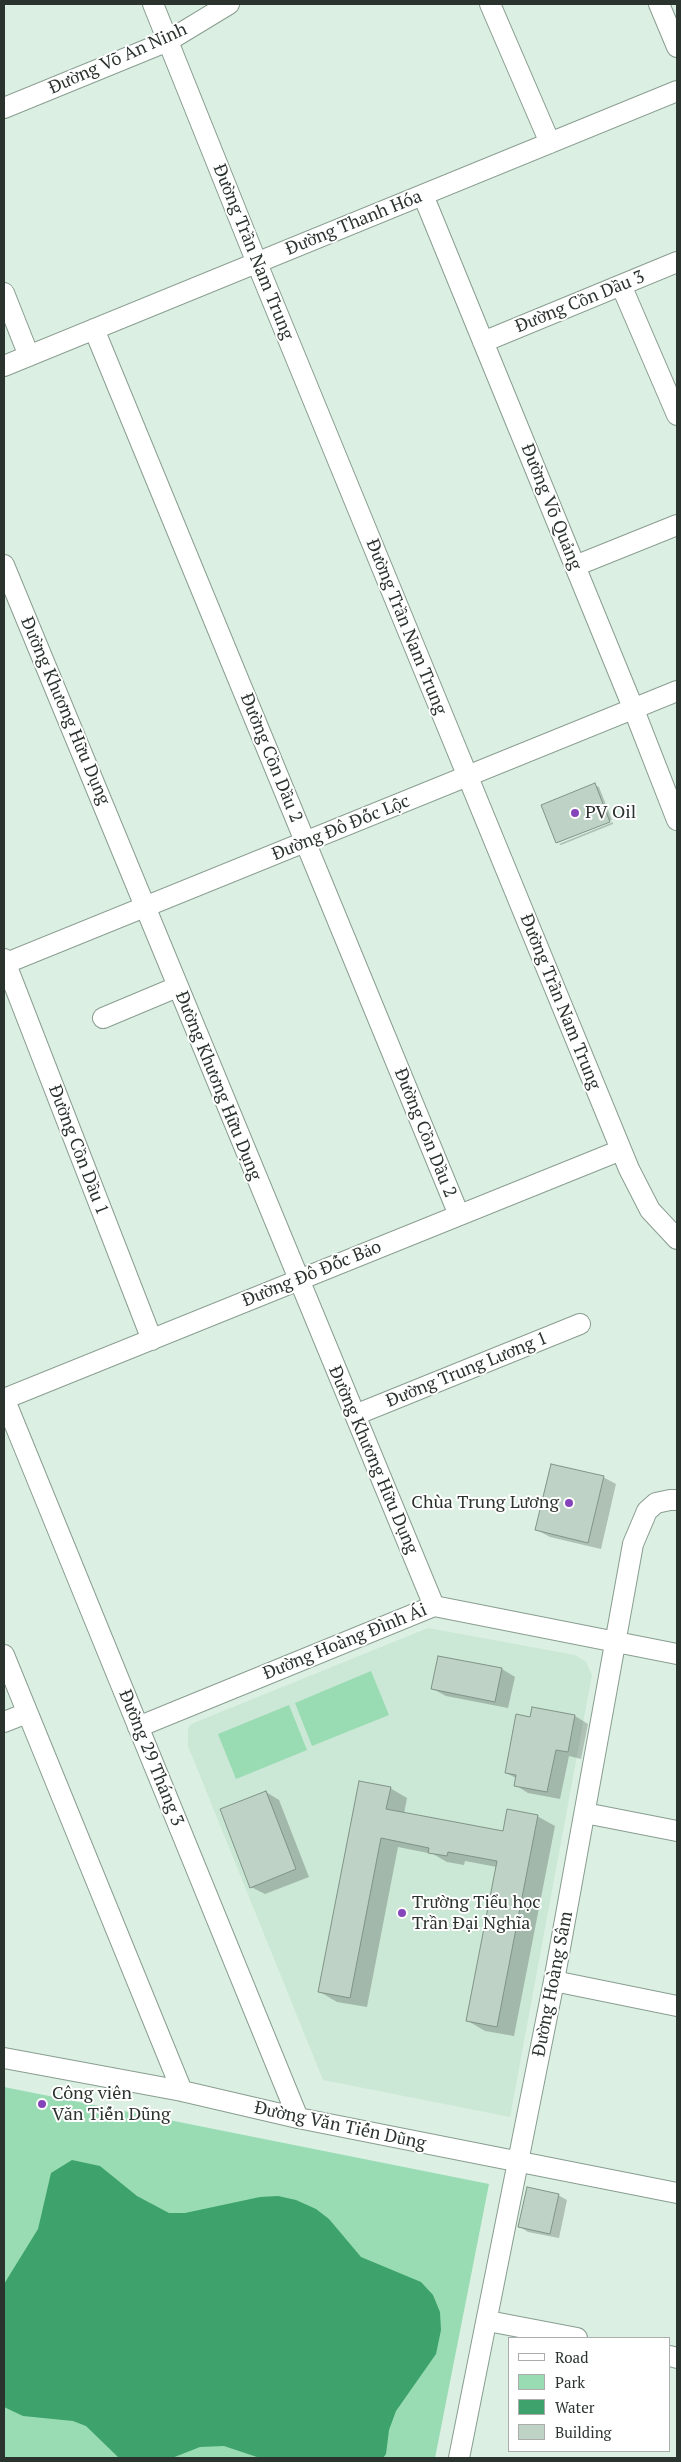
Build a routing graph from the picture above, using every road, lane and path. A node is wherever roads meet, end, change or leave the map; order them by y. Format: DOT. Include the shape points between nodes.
graph roads {
  1 [pos="153,4"];
  2 [pos="229,4"];
  3 [pos="490,4"];
  4 [pos="659,4"];
  5 [pos="168,41"];
  6 [pos="677,47"];
  7 [pos="677,91"];
  8 [pos="4,108"];
  9 [pos="550,143"];
  10 [pos="423,195"];
  11 [pos="677,262"];
  12 [pos="256,263"];
  13 [pos="621,285"];
  14 [pos="4,293"];
  15 [pos="94,329"];
  16 [pos="483,342"];
  17 [pos="29,356"];
  18 [pos="4,366"];
  19 [pos="677,415"];
  20 [pos="677,525"];
  21 [pos="4,565"];
  22 [pos="575,566"];
  23 [pos="677,691"];
  24 [pos="634,710"];
  25 [pos="467,777"];
  26 [pos="677,820"];
  27 [pos="306,842"];
  28 [pos="146,906"];
  29 [pos="4,962"];
  30 [pos="178,987"];
  31 [pos="103,1018"];
  32 [pos="621,1150"];
  33 [pos="459,1215"];
  34 [pos="677,1240"];
  35 [pos="298,1280"];
  36 [pos="580,1324"];
  37 [pos="152,1340"];
  38 [pos="4,1399"];
  39 [pos="355,1415"];
  40 [pos="677,1500"];
  41 [pos="434,1606"];
  42 [pos="616,1643"];
  43 [pos="677,1654"];
  44 [pos="4,1655"];
  45 [pos="27,1712"];
  46 [pos="4,1722"];
  47 [pos="138,1727"];
  48 [pos="585,1813"];
  49 [pos="677,1831"];
  50 [pos="554,1982"];
  51 [pos="677,2006"];
  52 [pos="4,2058"];
  53 [pos="182,2091"];
  54 [pos="298,2118"];
  55 [pos="518,2162"];
  56 [pos="677,2194"];
  57 [pos="488,2321"];
  58 [pos="572,2337"];
  59 [pos="459,2458"];
  1 -- 5 [label="street, Đường Trần Nam Trung"];
  2 -- 5 [label="street, Đường Võ An Ninh"];
  3 -- 9 [label="street"];
  4 -- 6 [label="street"];
  5 -- 8 [label="street, Đường Võ An Ninh"];
  5 -- 12 [label="street, Đường Trần Nam Trung"];
  7 -- 9 [label="street, Đường Thanh Hóa"];
  9 -- 10 [label="street, Đường Thanh Hóa"];
  10 -- 12 [label="street, Đường Thanh Hóa"];
  10 -- 16 [label="street, Đường Võ Quảng"];
  11 -- 13 [label="street, Đường Cồn Dầu 3"];
  12 -- 15 [label="street, Đường Thanh Hóa"];
  12 -- 25 [label="street, Đường Trần Nam Trung"];
  13 -- 16 [label="street, Đường Cồn Dầu 3"];
  13 -- 19 [label="street"];
  14 -- 17 [label="street"];
  15 -- 17 [label="street, Đường Thanh Hóa"];
  15 -- 27 [label="street, Đường Cồn Dầu 2"];
  16 -- 22 [label="street, Đường Võ Quảng"];
  17 -- 18 [label="street, Đường Thanh Hóa"];
  20 -- 22 [label="street"];
  21 -- 28 [label="street, Đường Khương Hữu Dụng"];
  22 -- 24 [label="street, Đường Võ Quảng"];
  23 -- 24 [label="street, Đường Đô Đốc Lộc"];
  24 -- 25 [label="street, Đường Đô Đốc Lộc"];
  24 -- 26 [label="street, Đường Võ Quảng"];
  25 -- 27 [label="street, Đường Đô Đốc Lộc"];
  25 -- 32 [label="street, Đường Trần Nam Trung"];
  27 -- 28 [label="street, Đường Đô Đốc Lộc"];
  27 -- 33 [label="street, Đường Cồn Dầu 2"];
  28 -- 29 [label="street, Đường Đô Đốc Lộc"];
  28 -- 30 [label="street, Đường Khương Hữu Dụng"];
  29 -- 37 [label="street, Đường Cồn Dầu 1"];
  30 -- 31 [label="street"];
  30 -- 35 [label="street, Đường Khương Hữu Dụng"];
  32 -- 33 [label="street, Đường Đô Đốc Bảo"];
  32 -- 34 [label="street, Đường Trần Nam Trung" via="650,1210"];
  33 -- 35 [label="street, Đường Đô Đốc Bảo"];
  35 -- 37 [label="street, Đường Đô Đốc Bảo"];
  35 -- 39 [label="street, Đường Khương Hữu Dụng"];
  36 -- 39 [label="street, Đường Trung Lương 1"];
  37 -- 38 [label="street, Đường Đô Đốc Bảo"];
  38 -- 47 [label="street, Đường 29 Tháng 3"];
  39 -- 41 [label="street, Đường Khương Hữu Dụng"];
  40 -- 42 [label="street, Đường Hoàng Sâm" via="656,1503 647,1511 633,1544"];
  41 -- 42 [label="street, Đường Hoàng Đình Ái"];
  41 -- 47 [label="street, Đường Hoàng Đình Ái"];
  42 -- 43 [label="street, Đường Hoàng Đình Ái"];
  42 -- 48 [label="street, Đường Hoàng Sâm"];
  44 -- 45 [label="street"];
  45 -- 46 [label="street"];
  45 -- 53 [label="street"];
  47 -- 54 [label="street, Đường 29 Tháng 3"];
  48 -- 49 [label="street"];
  48 -- 50 [label="street, Đường Hoàng Sâm"];
  50 -- 51 [label="street"];
  50 -- 55 [label="street, Đường Hoàng Sâm"];
  52 -- 53 [label="street, Đường Văn Tiến Dũng"];
  53 -- 54 [label="street, Đường Văn Tiến Dũng"];
  54 -- 55 [label="street, Đường Văn Tiến Dũng"];
  55 -- 56 [label="street, Đường Văn Tiến Dũng"];
  55 -- 57 [label="street, Đường Hoàng Sâm"];
  57 -- 58 [label="street"];
  57 -- 59 [label="street, Đường Hoàng Sâm"];
}
